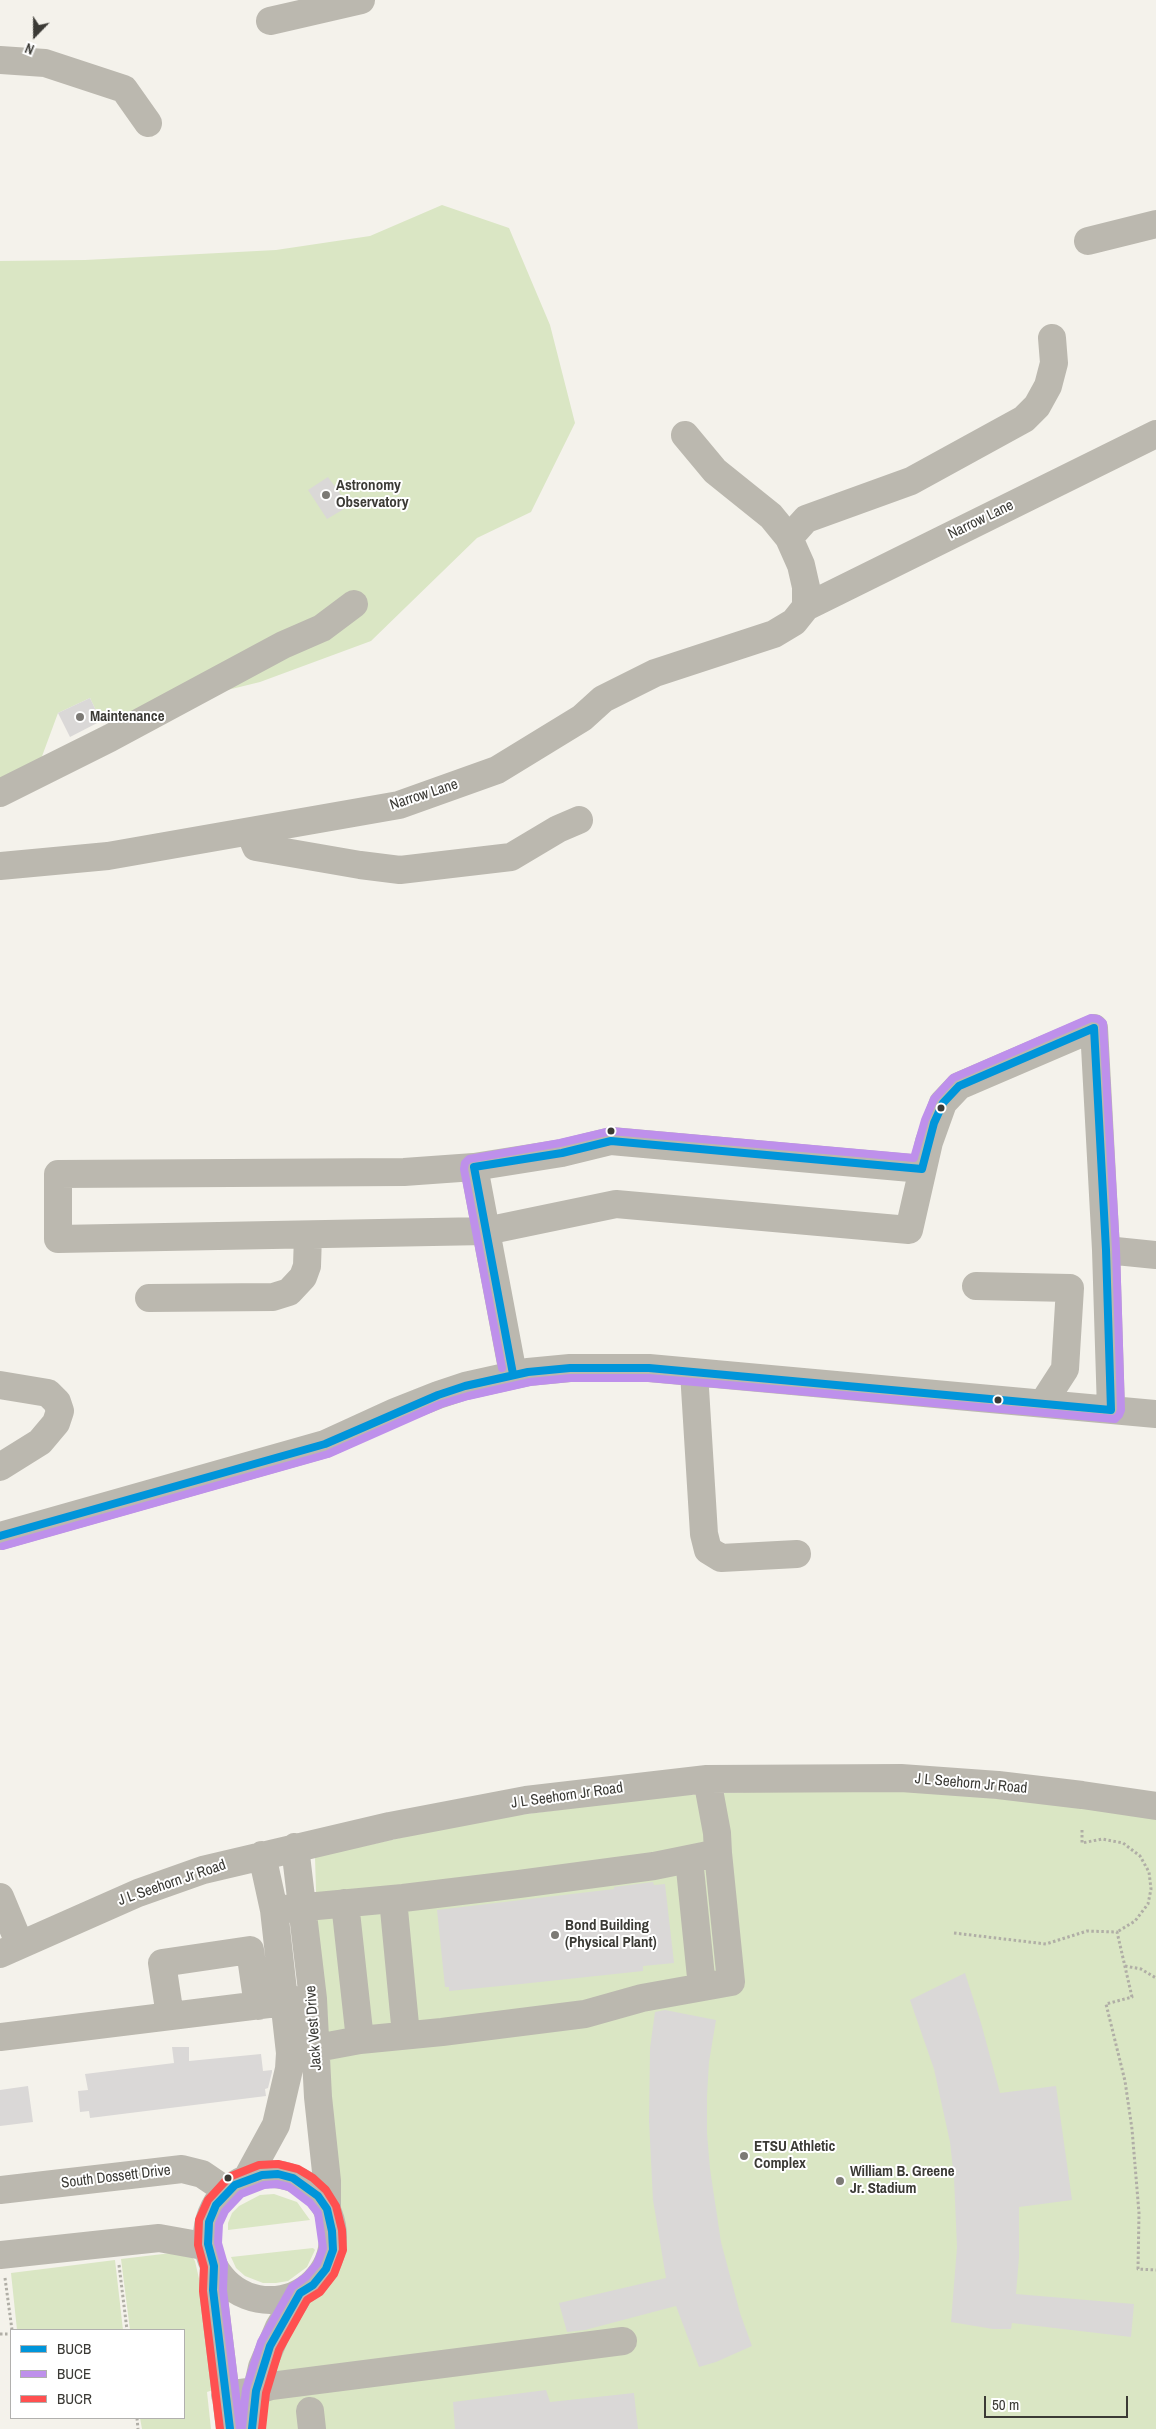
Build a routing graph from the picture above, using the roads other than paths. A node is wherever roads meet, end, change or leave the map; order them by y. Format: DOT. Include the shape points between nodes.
graph roads {
  1 [pos="361,0"];
  2 [pos="270,21"];
  3 [pos="0,60"];
  4 [pos="148,123"];
  5 [pos="1156,224"];
  6 [pos="1088,241"];
  7 [pos="1052,338"];
  8 [pos="1156,434"];
  9 [pos="684,435"];
  10 [pos="789,538"];
  11 [pos="354,604"];
  12 [pos="806,606"];
  13 [pos="0,794"];
  14 [pos="579,820"];
  15 [pos="250,832"];
  16 [pos="0,866"];
  17 [pos="474,1167"];
  18 [pos="922,1169"];
  19 [pos="486,1231"];
  20 [pos="308,1235"];
  21 [pos="1106,1250"];
  22 [pos="1156,1255"];
  23 [pos="976,1286"];
  24 [pos="149,1298"];
  25 [pos="694,1372"];
  26 [pos="513,1374"];
  27 [pos="0,1385"];
  28 [pos="1043,1403"];
  29 [pos="1110,1410"];
  30 [pos="1156,1414"];
  31 [pos="0,1467"];
  32 [pos="0,1536"];
  33 [pos="797,1554"];
  34 [pos="707,1779"];
  35 [pos="1156,1806"];
  36 [pos="295,1847"];
  37 [pos="718,1853"];
  38 [pos="262,1854"];
  39 [pos="690,1859"];
  40 [pos="0,1897"];
  41 [pos="392,1899"];
  42 [pos="344,1903"];
  43 [pos="301,1906"];
  44 [pos="274,1910"];
  45 [pos="10,1950"];
  46 [pos="702,1987"];
  47 [pos="313,1999"];
  48 [pos="285,2002"];
  49 [pos="258,2006"];
  50 [pos="170,2016"];
  51 [pos="406,2035"];
  52 [pos="0,2037"];
  53 [pos="360,2040"];
  54 [pos="316,2049"];
  55 [pos="290,2053"];
  56 [pos="237,2185"];
  57 [pos="0,2190"];
  58 [pos="327,2209"];
  59 [pos="206,2256"];
  60 [pos="2,2262"];
  61 [pos="300,2294"];
  62 [pos="623,2341"];
  63 [pos="256,2391"];
  64 [pos="225,2395"];
  65 [pos="230,2429"];
  66 [pos="252,2429"];
  1 -- 2 [label="street"];
  3 -- 4 [label="street" via="45,63 124,89"];
  5 -- 6 [label="street"];
  7 -- 10 [label="street" via="1054,363 1048,386 1024,419 911,482 806,519"];
  8 -- 12 [label="street, Narrow Lane"];
  9 -- 10 [label="street" via="715,471 771,516"];
  10 -- 12 [label="street" via="801,565"];
  11 -- 13 [label="street" via="322,628 283,645"];
  12 -- 15 [label="street, Narrow Lane" via="794,622 774,634 655,674 603,699 582,718 497,770 399,805"];
  14 -- 15 [label="street" via="511,857 400,870 256,847"];
  15 -- 16 [label="street, Narrow Lane" via="108,856"];
  17 -- 18 [label="street" via="611,1142"];
  17 -- 19 [label="street"];
  17 -- 20 [label="street" via="404,1172 58,1174 58,1239"];
  18 -- 19 [label="street" via="909,1230 616,1204"];
  18 -- 21 [label="street" via="934,1123 943,1103 959,1086 1094,1028"];
  19 -- 20 [label="street"];
  19 -- 26 [label="street"];
  20 -- 24 [label="street" via="303,1277 289,1292 273,1297"];
  21 -- 22 [label="street"];
  21 -- 29 [label="street"];
  23 -- 28 [label="street" via="1070,1288 1065,1369"];
  25 -- 26 [label="street" via="609,1367"];
  25 -- 28 [label="street"];
  25 -- 33 [label="street" via="704,1534 708,1550 720,1558"];
  26 -- 32 [label="street" via="438,1395 325,1444"];
  27 -- 31 [label="street" via="48,1393 60,1411 56,1423 40,1442"];
  28 -- 29 [label="street"];
  29 -- 30 [label="street"];
  34 -- 35 [label="street, J L Seehorn Jr Road" via="901,1778 1007,1786"];
  34 -- 36 [label="street, J L Seehorn Jr Road" via="526,1800"];
  34 -- 37 [label="street"];
  36 -- 38 [label="street, J L Seehorn Jr Road"];
  36 -- 43 [label="street, Jack Vest Drive"];
  37 -- 39 [label="street"];
  37 -- 46 [label="street" via="731,1982"];
  38 -- 44 [label="street, Jack Vest Drive"];
  38 -- 45 [label="street, J L Seehorn Jr Road" via="202,1870 138,1893"];
  39 -- 41 [label="street"];
  39 -- 46 [label="street"];
  40 -- 45 [label="street"];
  41 -- 42 [label="street"];
  41 -- 51 [label="street"];
  42 -- 43 [label="street"];
  42 -- 53 [label="street"];
  43 -- 44 [label="street"];
  43 -- 47 [label="street, Jack Vest Drive"];
  44 -- 48 [label="street, Jack Vest Drive"];
  46 -- 51 [label="street" via="642,1998 585,2014"];
  47 -- 48 [label="street"];
  47 -- 54 [label="street, Jack Vest Drive"];
  48 -- 49 [label="street"];
  48 -- 55 [label="street, Jack Vest Drive"];
  49 -- 50 [label="street"];
  49 -- 50 [label="street" via="250,1950 162,1962"];
  50 -- 52 [label="street"];
  51 -- 53 [label="street"];
  53 -- 54 [label="street"];
  54 -- 55 [label="street"];
  54 -- 58 [label="street, Jack Vest Drive"];
  55 -- 56 [label="street, Jack Vest Drive" via="287,2084 276,2125"];
  56 -- 57 [label="street, South Dossett Drive" via="182,2169"];
  56 -- 58 [label="street" via="262,2175 278,2174 293,2178 318,2196"];
  56 -- 59 [label="street" via="216,2205 209,2222"];
  58 -- 61 [label="street" via="333,2250 326,2269 313,2285"];
  59 -- 60 [label="street" via="159,2238"];
  59 -- 61 [label="street" via="225,2282 240,2293 258,2299 277,2300"];
  59 -- 64 [label="street"];
  61 -- 63 [label="street" via="270,2346"];
  62 -- 63 [label="street" via="271,2386"];
  63 -- 64 [label="street"];
  63 -- 66 [label="street"];
  64 -- 65 [label="street"];
}
